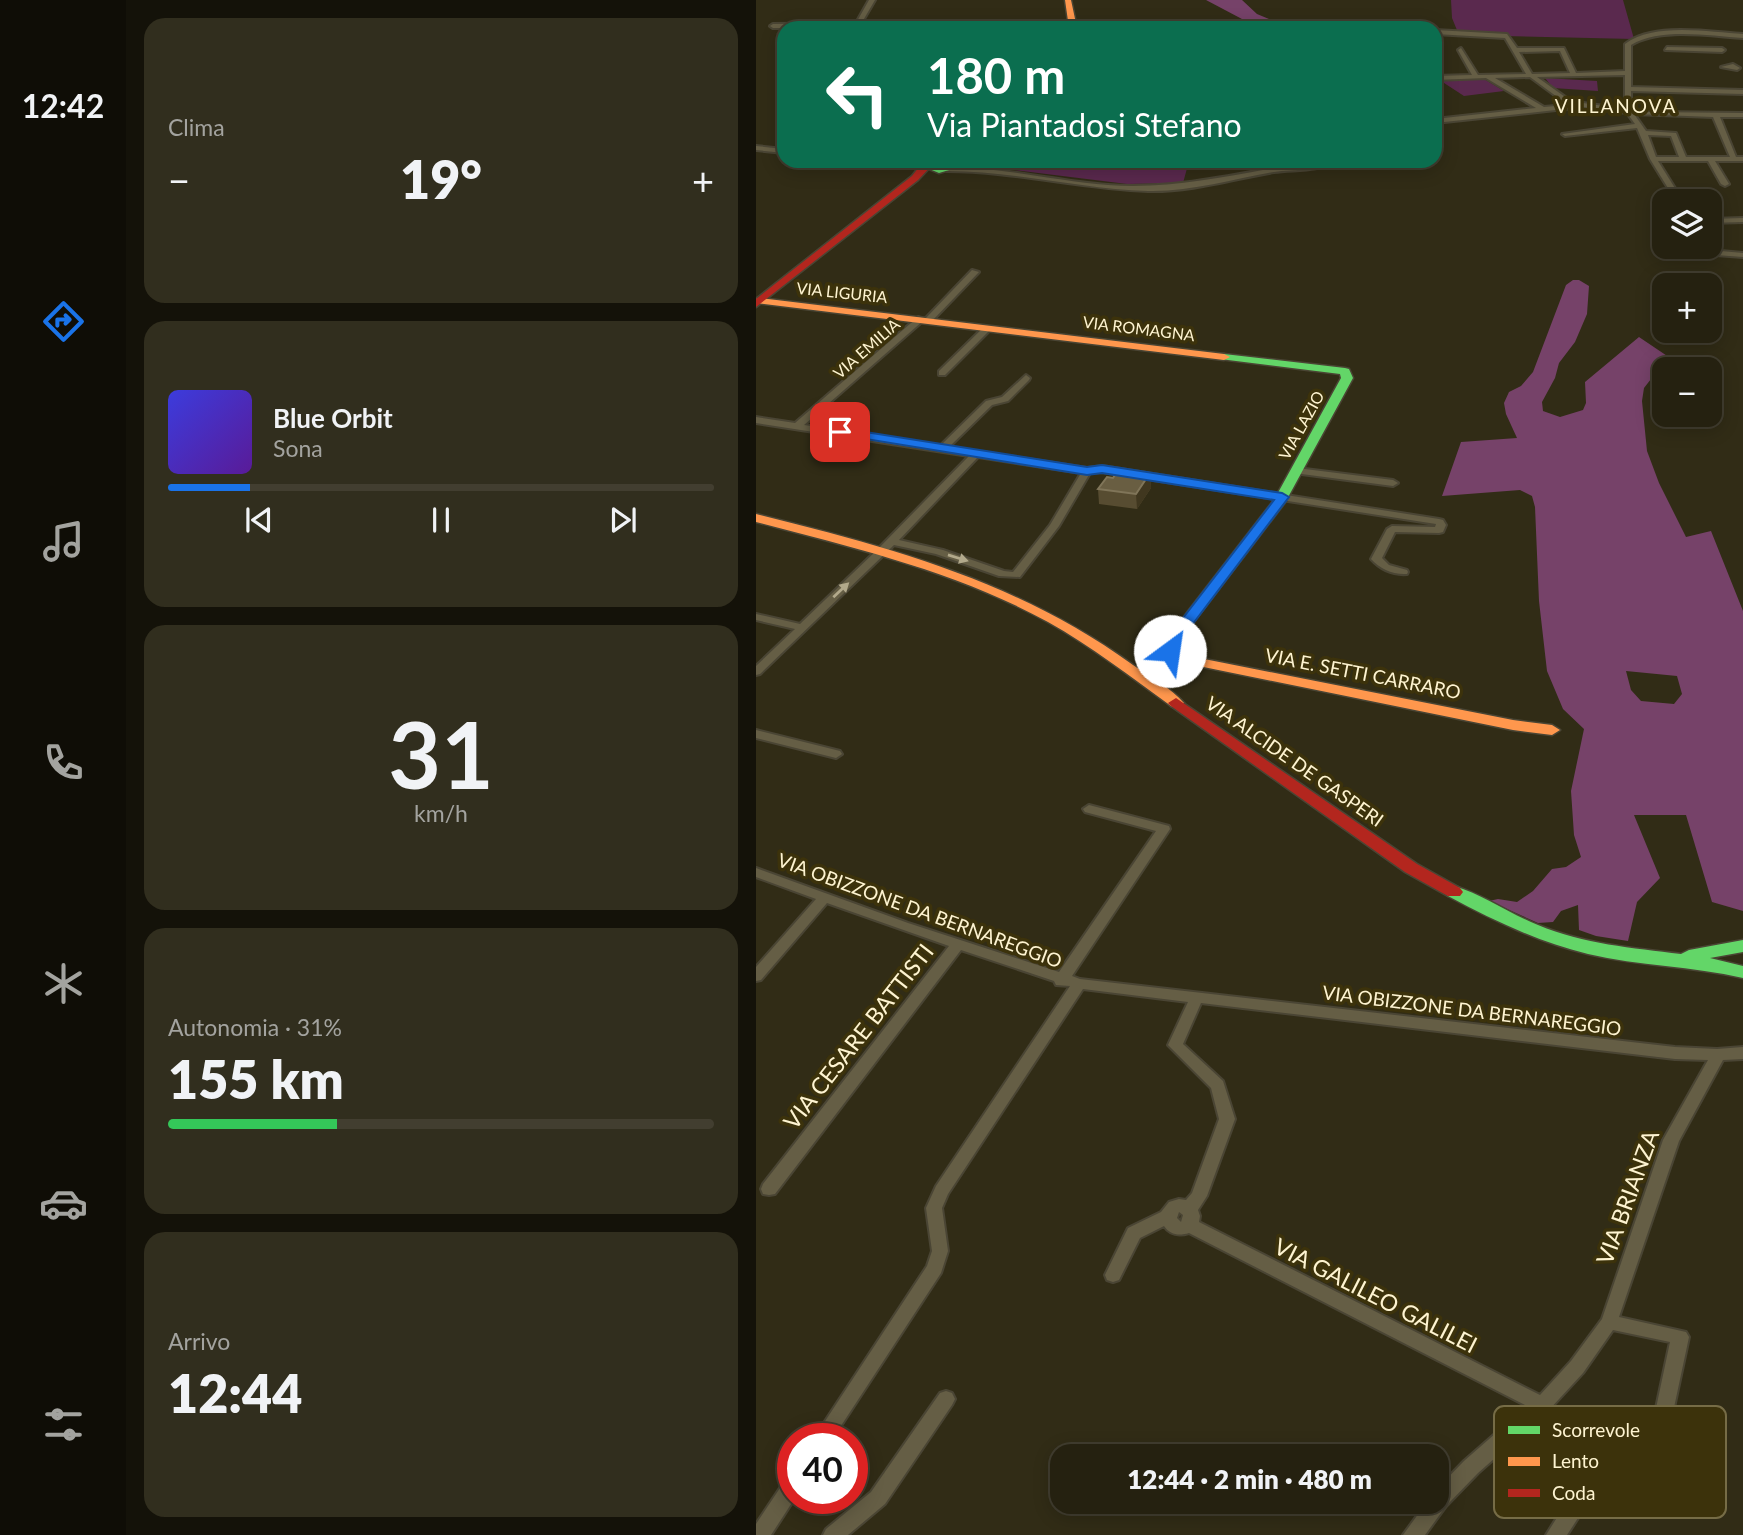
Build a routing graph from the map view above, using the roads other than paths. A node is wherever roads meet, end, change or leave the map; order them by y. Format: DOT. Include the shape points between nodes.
graph roads {
  1 [pos="872,0"];
  2 [pos="1068,4"];
  3 [pos="860,21"];
  4 [pos="1052,21"];
  5 [pos="773,26"];
  6 [pos="777,26"];
  7 [pos="1442,32"];
  8 [pos="1743,36"];
  9 [pos="1720,37"];
  10 [pos="1667,48"];
  11 [pos="1461,50"];
  12 [pos="1517,50"];
  13 [pos="1722,50"];
  14 [pos="1730,65"];
  15 [pos="1573,73"];
  16 [pos="1628,73"];
  17 [pos="1530,74"];
  18 [pos="1488,76"];
  19 [pos="1476,77"];
  20 [pos="1442,78"];
  21 [pos="1628,89"];
  22 [pos="1685,90"];
  23 [pos="1743,92"];
  24 [pos="1573,105"];
  25 [pos="1542,108"];
  26 [pos="1628,110"];
  27 [pos="1694,115"];
  28 [pos="1716,115"];
  29 [pos="1743,115"];
  30 [pos="1442,120"];
  31 [pos="1637,126"];
  32 [pos="1565,134"];
  33 [pos="1644,134"];
  34 [pos="756,148"];
  35 [pos="777,150"];
  36 [pos="1683,158"];
  37 [pos="1732,158"];
  38 [pos="1653,159"];
  39 [pos="1710,159"];
  40 [pos="1743,159"];
  41 [pos="935,168"];
  42 [pos="966,168"];
  43 [pos="1329,168"];
  44 [pos="1725,184"];
  45 [pos="1672,189"];
  46 [pos="1743,220"];
  47 [pos="1722,221"];
  48 [pos="1722,253"];
  49 [pos="1743,255"];
  50 [pos="975,272"];
  51 [pos="758,302"];
  52 [pos="924,319"];
  53 [pos="988,328"];
  54 [pos="1345,371"];
  55 [pos="942,373"];
  56 [pos="1026,379"];
  57 [pos="756,420"];
  58 [pos="798,425"];
  59 [pos="942,449"];
  60 [pos="975,455"];
  61 [pos="1087,471"];
  62 [pos="1297,471"];
  63 [pos="1393,483"];
  64 [pos="1282,497"];
  65 [pos="756,518"];
  66 [pos="887,546"];
  67 [pos="1403,572"];
  68 [pos="756,617"];
  69 [pos="801,627"];
  70 [pos="1170,651"];
  71 [pos="756,672"];
  72 [pos="1552,730"];
  73 [pos="756,734"];
  74 [pos="836,754"];
  75 [pos="1089,809"];
  76 [pos="756,872"];
  77 [pos="825,897"];
  78 [pos="958,944"];
  79 [pos="1743,946"];
  80 [pos="1661,959"];
  81 [pos="1743,972"];
  82 [pos="756,976"];
  83 [pos="1061,981"];
  84 [pos="1079,984"];
  85 [pos="1197,997"];
  86 [pos="1743,1053"];
  87 [pos="1717,1055"];
  88 [pos="1227,1119"];
  89 [pos="769,1189"];
  90 [pos="1189,1217"];
  91 [pos="1113,1275"];
  92 [pos="1609,1322"];
  93 [pos="947,1399"];
  94 [pos="1542,1405"];
  95 [pos="1665,1406"];
  96 [pos="833,1423"];
  97 [pos="1494,1447"];
  98 [pos="777,1509"];
  99 [pos="1567,1518"];
  100 [pos="760,1535"];
  101 [pos="833,1535"];
  102 [pos="1413,1535"];
  103 [pos="1556,1535"];
  1 -- 3 [label="street"];
  2 -- 4 [label="street"];
  5 -- 6 [label="street"];
  7 -- 12 [label="street" via="1507,36"];
  8 -- 9 [label="street"];
  9 -- 13 [label="street"];
  9 -- 16 [label="street" via="1654,35 1632,40"];
  10 -- 13 [label="street"];
  11 -- 19 [label="street"];
  12 -- 15 [label="street" via="1562,50"];
  12 -- 17 [label="street"];
  13 -- 14 [label="street"];
  15 -- 16 [label="street"];
  15 -- 17 [label="street"];
  16 -- 21 [label="street"];
  17 -- 18 [label="street"];
  17 -- 24 [label="street"];
  18 -- 19 [label="street"];
  18 -- 25 [label="street"];
  19 -- 20 [label="street"];
  21 -- 22 [label="street"];
  21 -- 26 [label="street"];
  22 -- 23 [label="street"];
  22 -- 27 [label="street"];
  24 -- 25 [label="street"];
  24 -- 26 [label="street"];
  25 -- 30 [label="street"];
  26 -- 27 [label="street"];
  26 -- 31 [label="street"];
  27 -- 28 [label="street"];
  28 -- 29 [label="street"];
  28 -- 37 [label="street"];
  31 -- 32 [label="street"];
  31 -- 33 [label="street"];
  33 -- 36 [label="street" via="1674,134"];
  33 -- 38 [label="street"];
  34 -- 35 [label="street"];
  38 -- 39 [label="street"];
  38 -- 45 [label="street"];
  39 -- 40 [label="street"];
  39 -- 44 [label="street"];
  41 -- 51 [label="street"];
  42 -- 43 [label="street" via="1144,189 1267,171"];
  46 -- 47 [label="street"];
  48 -- 49 [label="street"];
  50 -- 52 [label="street"];
  51 -- 52 [label="street, VIA LIGURIA"];
  52 -- 53 [label="street, VIA ROMAGNA"];
  52 -- 58 [label="street, VIA EMILIA"];
  53 -- 54 [label="street, VIA ROMAGNA"];
  53 -- 55 [label="street"];
  54 -- 62 [label="street, VIA LAZIO" via="1347,378"];
  56 -- 59 [label="street" via="1005,399 989,404"];
  57 -- 58 [label="street"];
  58 -- 59 [label="street"];
  59 -- 60 [label="street"];
  60 -- 61 [label="street"];
  60 -- 66 [label="street"];
  61 -- 64 [label="street" via="1102,469"];
  66 -- 61 [label="street, one-way" via="939,552 1016,575 1054,526"];
  62 -- 63 [label="street"];
  62 -- 64 [label="street, VIA LAZIO"];
  64 -- 67 [label="street" via="1438,522 1439,530 1392,529 1376,559"];
  64 -- 70 [label="street, VIA LAZIO" via="1173,640"];
  65 -- 66 [label="street, VIA ALCIDE DE GASPERI"];
  69 -- 66 [label="street, one-way"];
  66 -- 80 [label="street, VIA ALCIDE DE GASPERI" via="1054,619 1411,868 1462,898 1563,941"];
  68 -- 69 [label="street"];
  69 -- 71 [label="street"];
  70 -- 72 [label="street, VIA E. SETTI CARRARO" via="1179,659"];
  73 -- 74 [label="street"];
  75 -- 83 [label="street" via="1164,829"];
  76 -- 77 [label="street, VIA OBIZZONE DA BERNAREGGIO"];
  77 -- 78 [label="street, VIA OBIZZONE DA BERNAREGGIO"];
  77 -- 82 [label="street"];
  78 -- 83 [label="street, VIA OBIZZONE DA BERNAREGGIO"];
  78 -- 89 [label="street, VIA CESARE BATTISTI"];
  79 -- 80 [label="street, VIA ALCIDE DE GASPERI"];
  80 -- 81 [label="street, VIA ALCIDE DE GASPERI"];
  83 -- 84 [label="street, VIA OBIZZONE DA BERNAREGGIO"];
  84 -- 85 [label="street, VIA OBIZZONE DA BERNAREGGIO"];
  84 -- 96 [label="street" via="942,1191 934,1208 940,1251 935,1268"];
  85 -- 87 [label="street, VIA OBIZZONE DA BERNAREGGIO"];
  85 -- 88 [label="street" via="1175,1045 1218,1085"];
  86 -- 87 [label="street, VIA OBIZZONE DA BERNAREGGIO"];
  87 -- 92 [label="street, VIA BRIANZA" via="1671,1140"];
  88 -- 90 [label="street"];
  90 -- 91 [label="street, VIA GALILEO GALILEI" via="1177,1227 1167,1217 1134,1233"];
  90 -- 94 [label="street, VIA GALILEO GALILEI"];
  92 -- 94 [label="street, VIA BRIANZA"];
  92 -- 95 [label="street" via="1680,1337"];
  93 -- 101 [label="street" via="877,1498"];
  97 -- 102 [label="street, VIA BRIANZA" via="1439,1500"];
  98 -- 100 [label="street"];
  99 -- 103 [label="street"];
}
